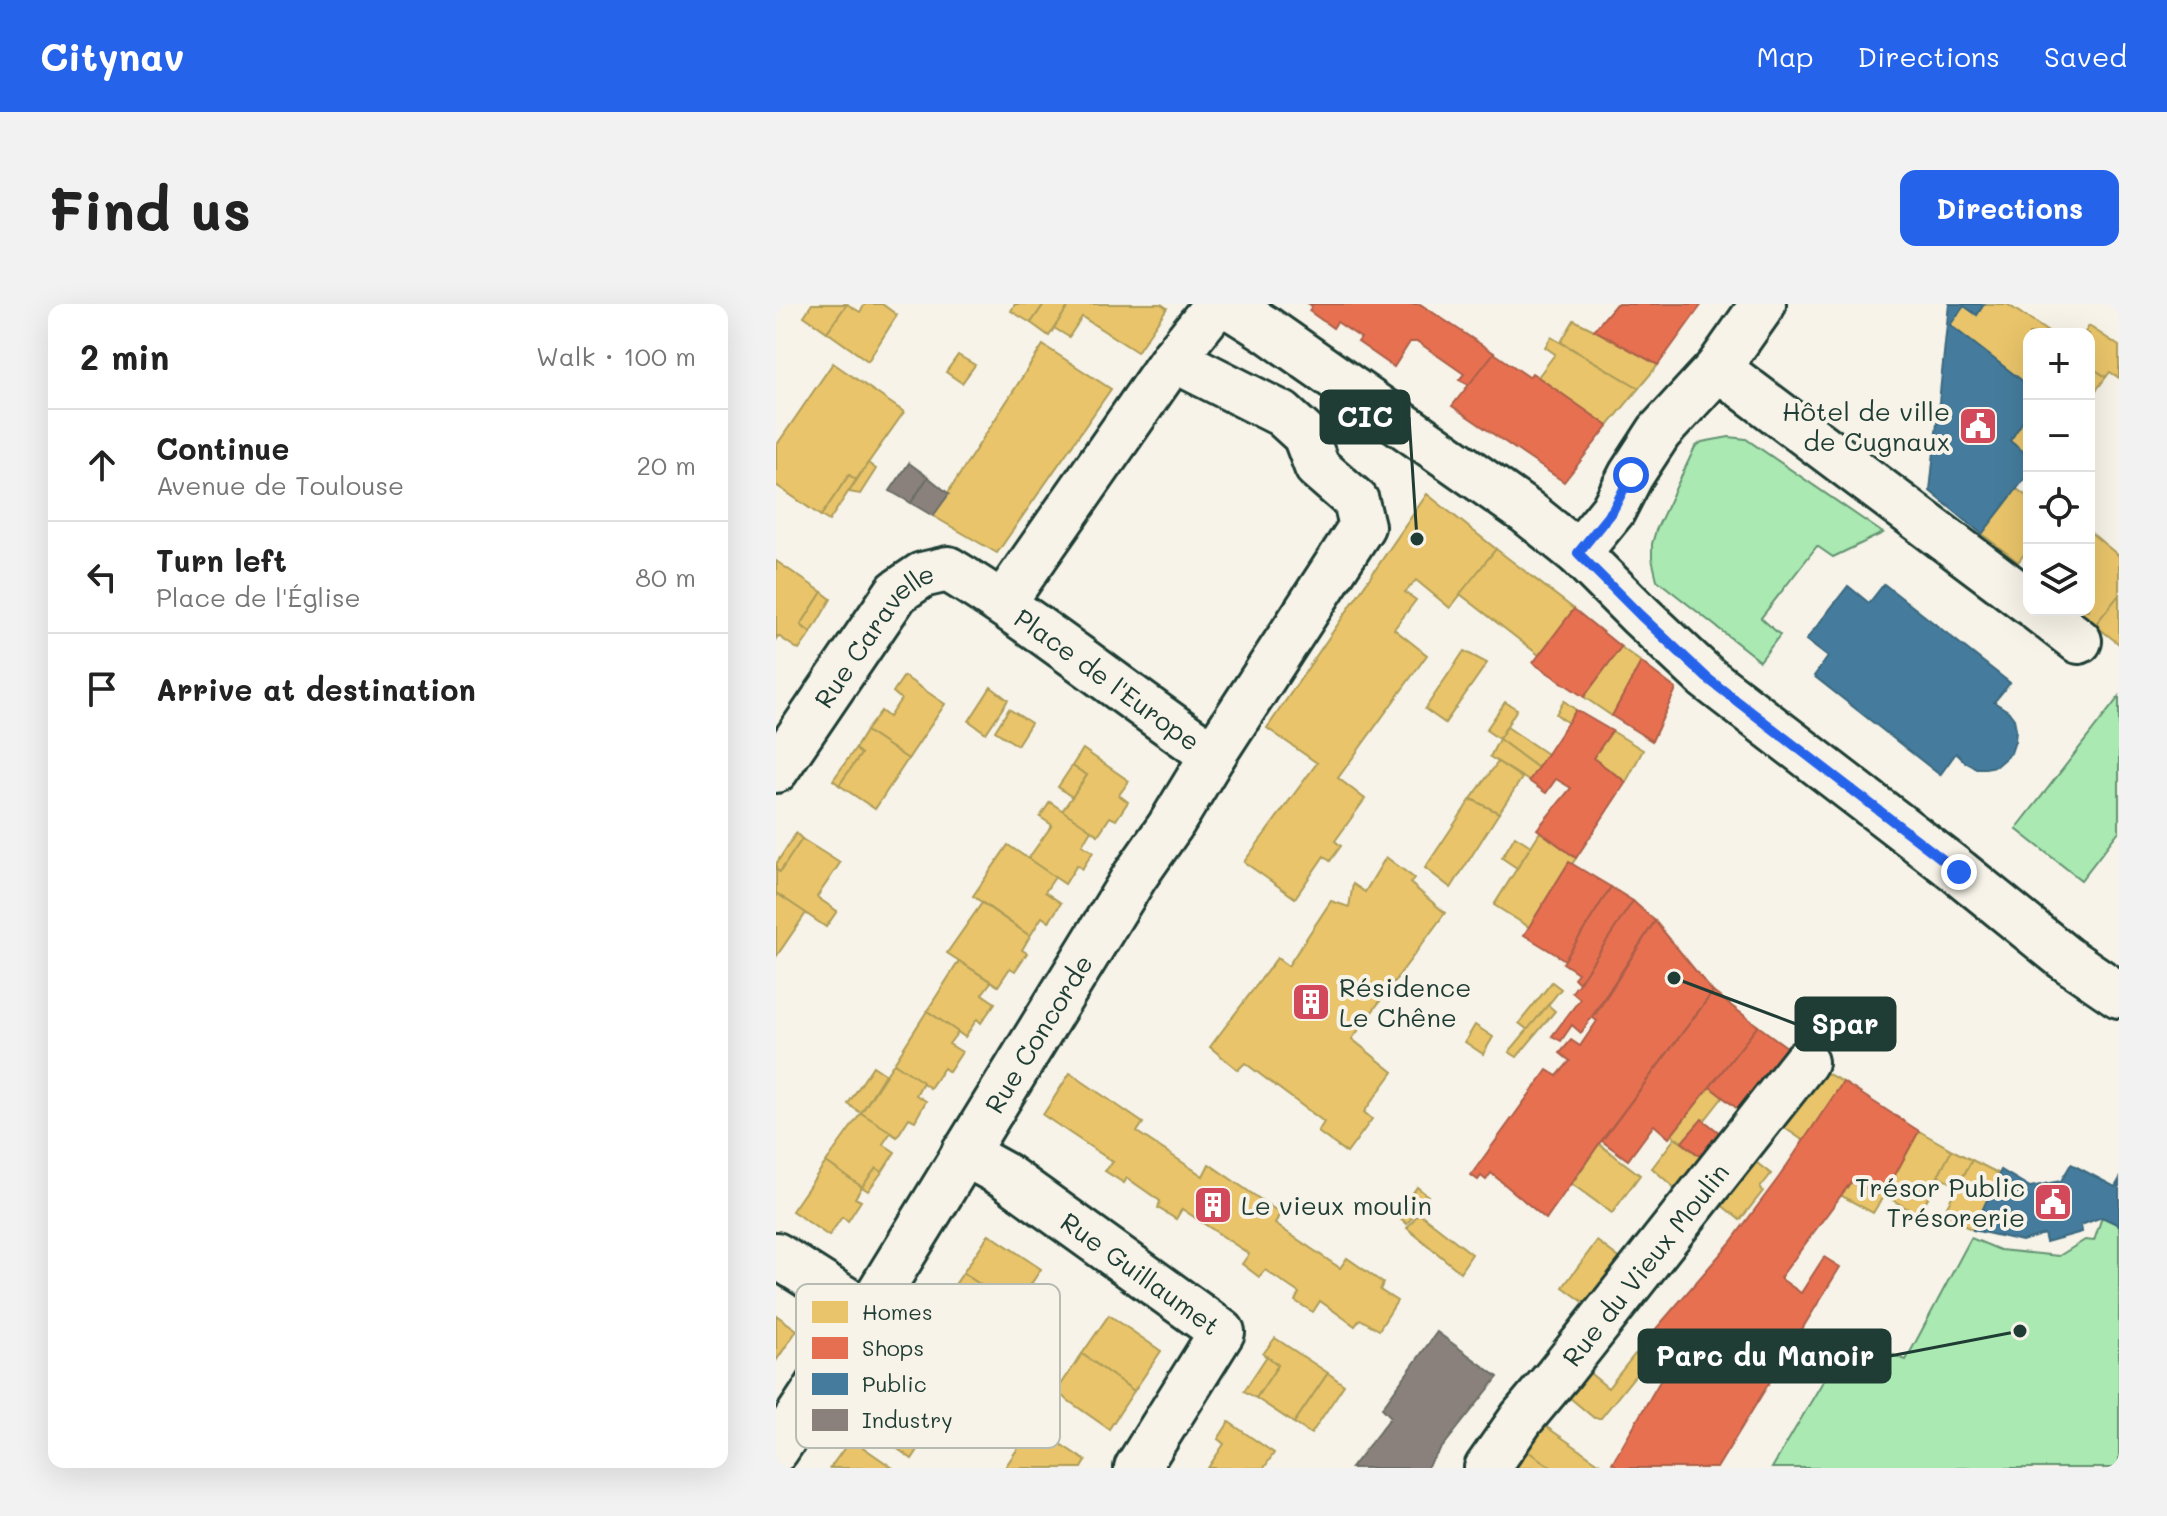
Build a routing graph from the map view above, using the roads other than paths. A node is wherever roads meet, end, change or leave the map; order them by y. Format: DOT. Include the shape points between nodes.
graph roads {
  1 [pos="1217,304"];
  2 [pos="1226,304"];
  3 [pos="1763,304"];
  4 [pos="1173,359"];
  5 [pos="1718,368"];
  6 [pos="1578,553"];
  7 [pos="2023,597"];
  8 [pos="1003,603"];
  9 [pos="2047,616"];
  10 [pos="2079,641"];
  11 [pos="1213,755"];
  12 [pos="776,770"];
  13 [pos="2119,995"];
  14 [pos="1805,1062"];
  15 [pos="964,1153"];
  16 [pos="776,1255"];
  17 [pos="822,1284"];
  18 [pos="885,1284"];
  19 [pos="796,1420"];
  20 [pos="776,1450"];
  21 [pos="1137,1468"];
  22 [pos="1487,1468"];
  1 -- 4 [label="street, Place de l'Europe"];
  2 -- 6 [label="street" via="1527,512"];
  3 -- 5 [label="street"];
  4 -- 8 [label="street, Place de l'Europe"];
  4 -- 11 [label="street, Place de l'Europe" via="1282,414 1305,435 1317,467 1356,501 1362,526"];
  5 -- 6 [label="street" via="1659,432 1613,510"];
  5 -- 7 [label="street"];
  6 -- 13 [label="street" via="1707,678"];
  8 -- 11 [label="street, Place de l'Europe"];
  8 -- 12 [label="street, Rue Caravelle" via="948,569 922,575 897,592"];
  9 -- 10 [label="street"];
  11 -- 15 [label="street, Rue Concorde"];
  14 -- 22 [label="street, Rue du Vieux Moulin"];
  15 -- 18 [label="street, Rue Concorde"];
  15 -- 21 [label="street, Rue Guillaumet" via="1004,1175 1222,1332"];
  16 -- 17 [label="street"];
  19 -- 20 [label="street, Rue Concorde"];
}
